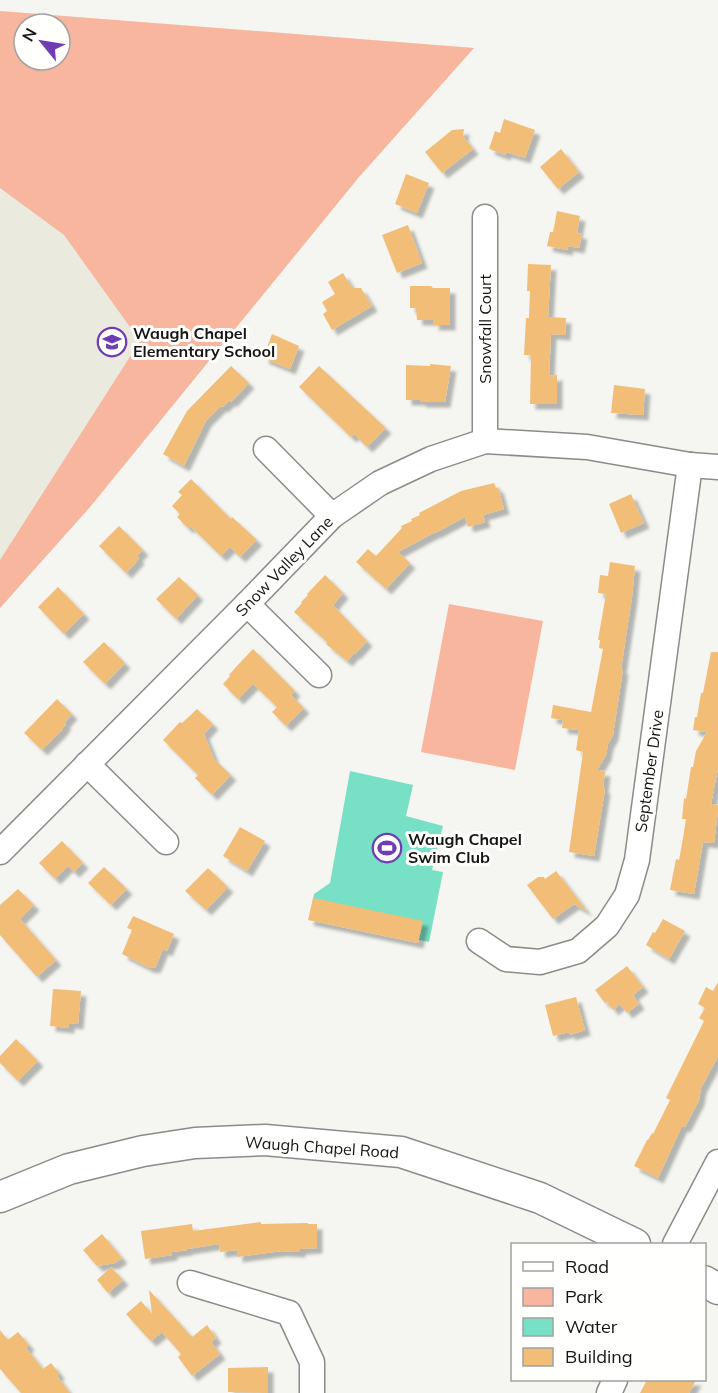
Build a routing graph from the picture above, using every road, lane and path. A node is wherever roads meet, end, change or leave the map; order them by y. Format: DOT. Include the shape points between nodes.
graph roads {
  1 [pos="485,217"];
  2 [pos="485,441"];
  3 [pos="266,449"];
  4 [pos="690,465"];
  5 [pos="718,467"];
  6 [pos="332,516"];
  7 [pos="247,604"];
  8 [pos="319,675"];
  9 [pos="87,764"];
  10 [pos="166,842"];
  11 [pos="0,852"];
  12 [pos="479,941"];
  13 [pos="718,1162"];
  14 [pos="0,1197"];
  15 [pos="631,1243"];
  16 [pos="676,1243"];
  17 [pos="190,1283"];
  18 [pos="312,1393"];
  1 -- 2 [label="street, Snowfall Court"];
  2 -- 4 [label="street, Snow Valley Lane" via="587,447"];
  2 -- 6 [label="street, Snow Valley Lane" via="431,459 381,483"];
  3 -- 6 [label="street"];
  4 -- 5 [label="street, Snow Valley Lane"];
  4 -- 12 [label="street, September Drive" via="637,860 627,895 607,926 578,951 540,962 506,959"];
  6 -- 7 [label="street, Snow Valley Lane"];
  7 -- 8 [label="street"];
  7 -- 9 [label="street, Snow Valley Lane"];
  9 -- 10 [label="street"];
  9 -- 11 [label="street, Snow Valley Lane"];
  13 -- 16 [label="street"];
  14 -- 15 [label="main road, Waugh Chapel Road" via="69,1169 143,1151 195,1143 266,1140 400,1152 540,1198"];
  17 -- 18 [label="street" via="289,1313 312,1362"];
}
